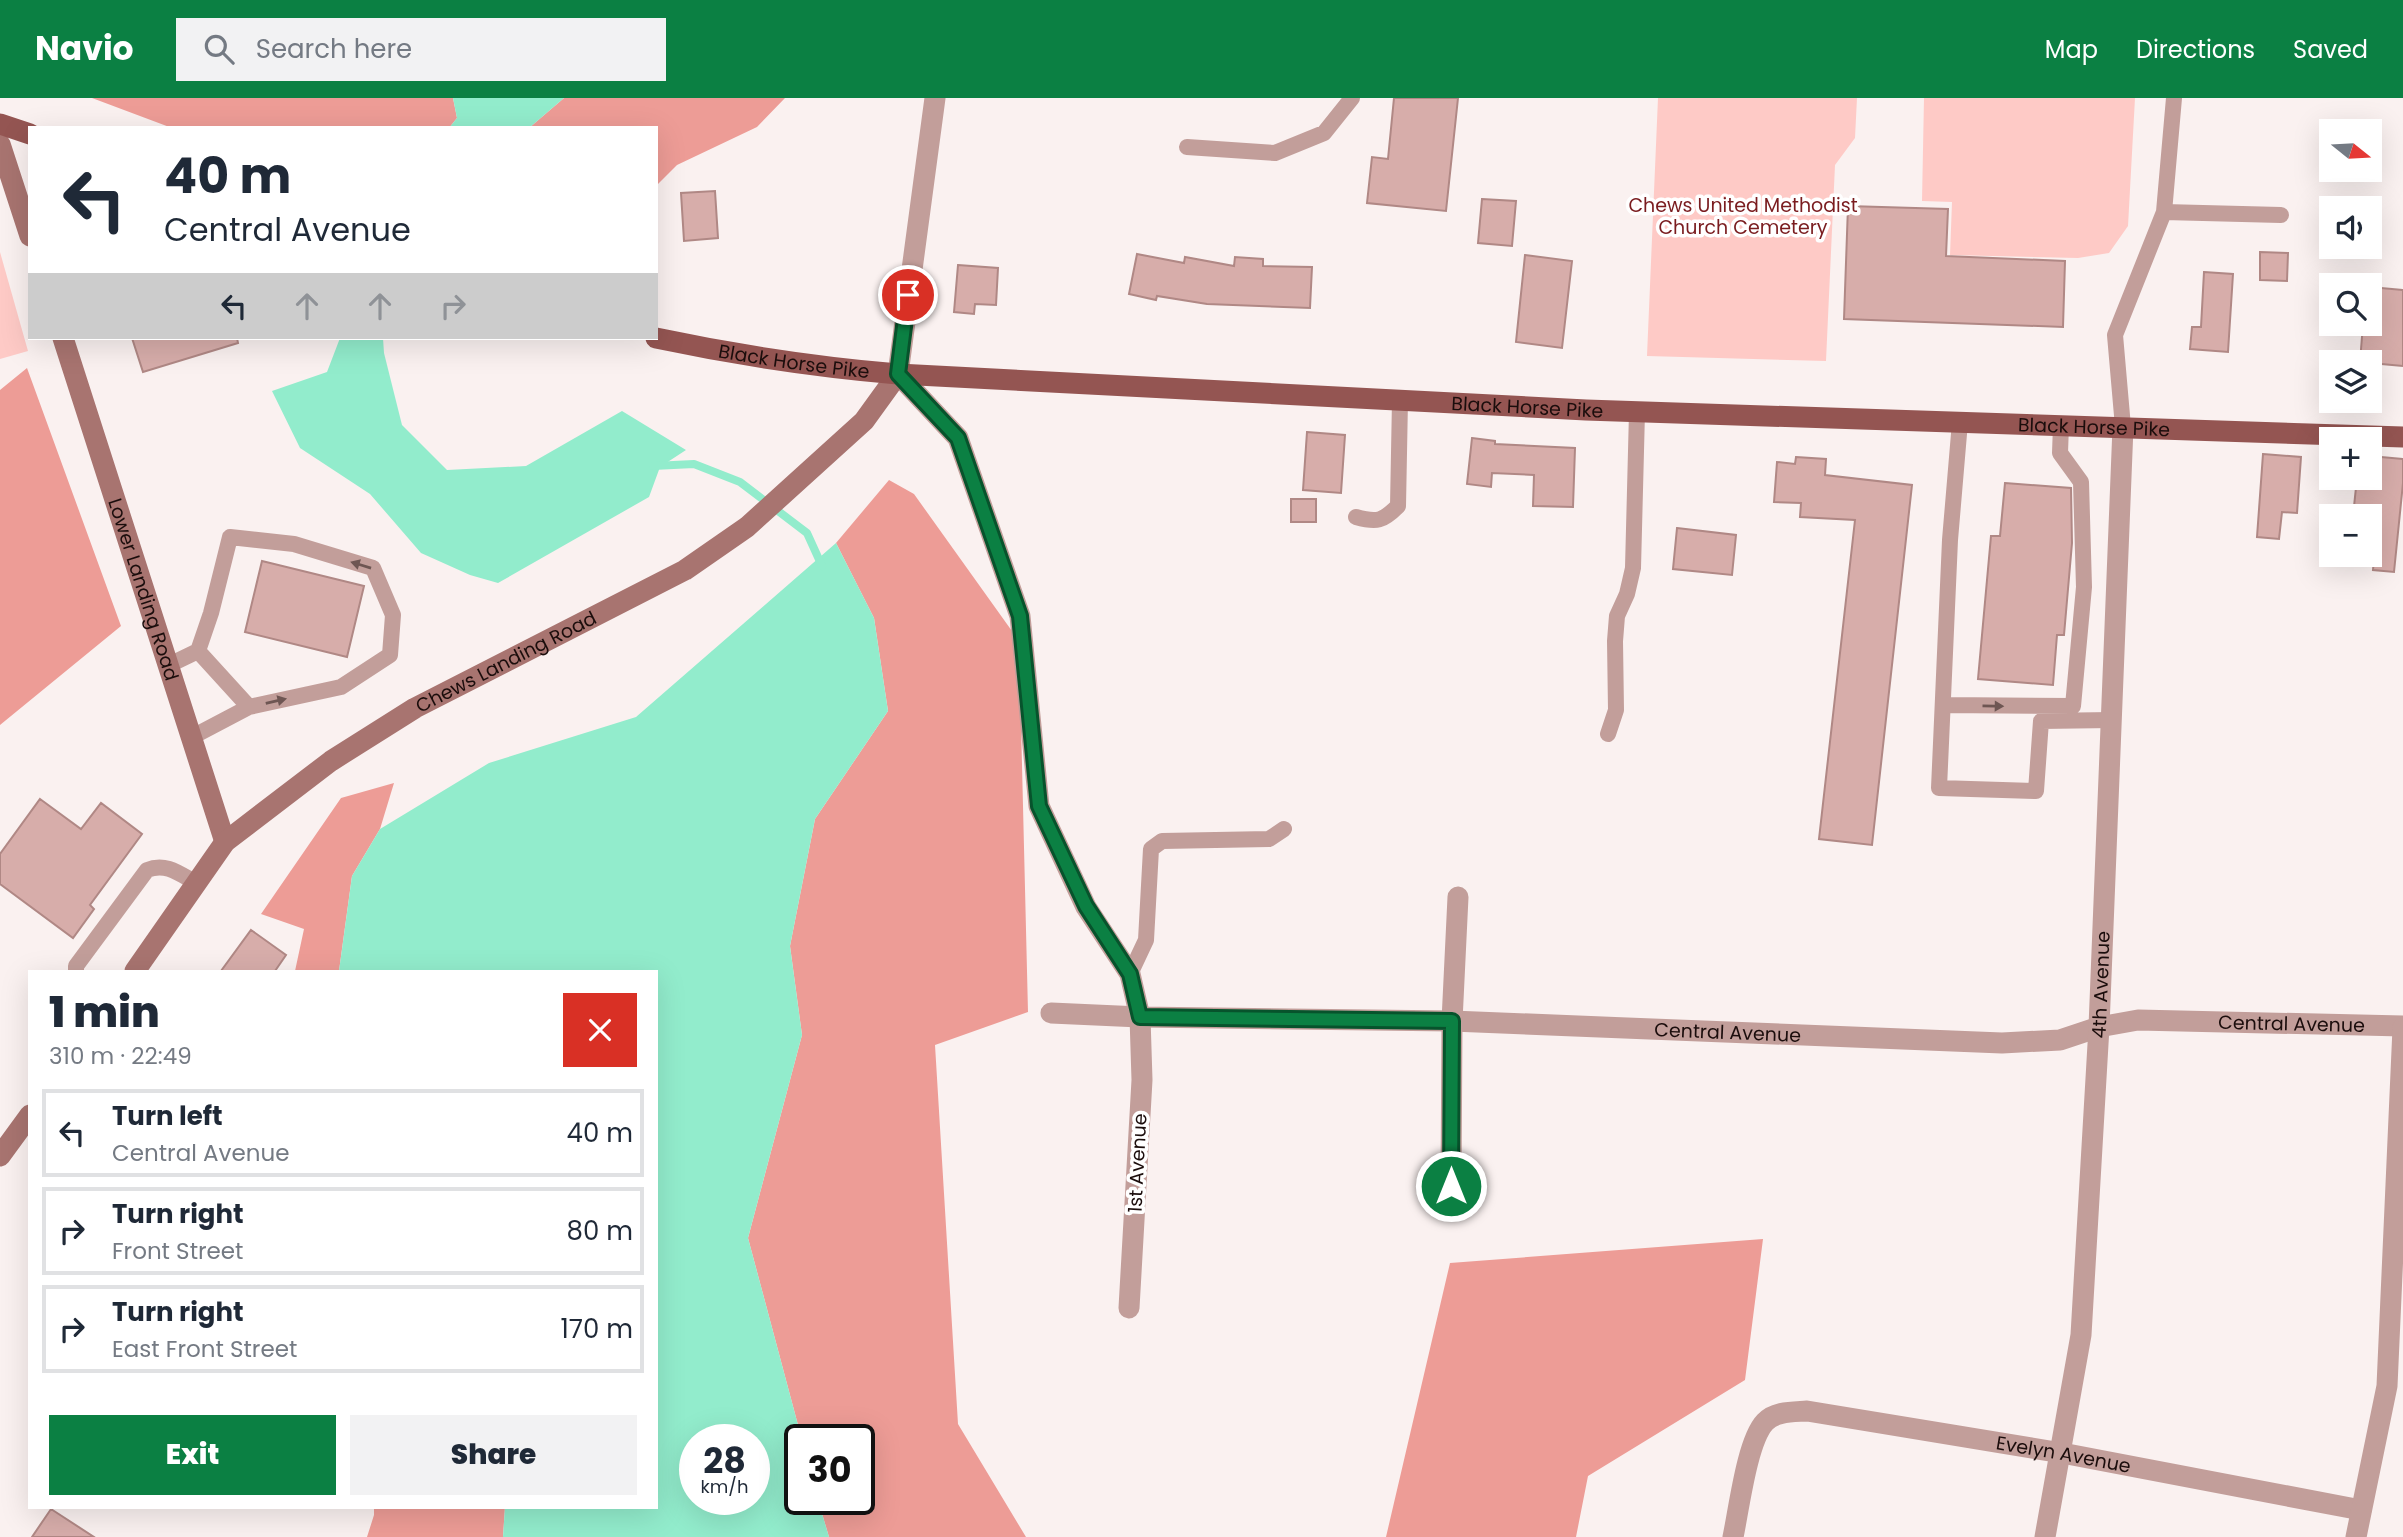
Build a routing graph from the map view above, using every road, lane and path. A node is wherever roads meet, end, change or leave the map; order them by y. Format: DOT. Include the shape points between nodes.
graph roads {
  1 [pos="935,98"];
  2 [pos="1352,98"];
  3 [pos="2174,98"];
  4 [pos="0,124"];
  5 [pos="28,133"];
  6 [pos="0,144"];
  7 [pos="1187,147"];
  8 [pos="2164,212"];
  9 [pos="2281,215"];
  10 [pos="28,230"];
  11 [pos="658,338"];
  12 [pos="64,340"];
  13 [pos="898,374"];
  14 [pos="1400,400"];
  15 [pos="1637,412"];
  16 [pos="1960,422"];
  17 [pos="2061,425"];
  18 [pos="2123,427"];
  19 [pos="2403,437"];
  20 [pos="1356,517"];
  21 [pos="198,651"];
  22 [pos="169,665"];
  23 [pos="1942,705"];
  24 [pos="248,707"];
  25 [pos="2042,714"];
  26 [pos="2112,720"];
  27 [pos="1608,734"];
  28 [pos="192,737"];
  29 [pos="1284,829"];
  30 [pos="225,842"];
  31 [pos="196,883"];
  32 [pos="1458,897"];
  33 [pos="76,970"];
  34 [pos="136,970"];
  35 [pos="1130,974"];
  36 [pos="1051,1013"];
  37 [pos="1140,1017"];
  38 [pos="1452,1021"];
  39 [pos="2099,1027"];
  40 [pos="2403,1027"];
  41 [pos="28,1118"];
  42 [pos="0,1156"];
  43 [pos="1451,1186"];
  44 [pos="1129,1308"];
  45 [pos="2062,1453"];
  46 [pos="2361,1510"];
  47 [pos="1733,1537"];
  48 [pos="2045,1537"];
  49 [pos="2356,1537"];
  1 -- 13 [label="street"];
  2 -- 7 [label="lane" via="1324,133 1275,153"];
  3 -- 8 [label="lane"];
  4 -- 5 [label="main road"];
  6 -- 10 [label="main road"];
  8 -- 9 [label="lane"];
  8 -- 18 [label="lane" via="2115,335"];
  11 -- 13 [label="main road, Black Horse Pike" via="838,369"];
  12 -- 22 [label="main road, Lower Landing Road"];
  13 -- 14 [label="main road, Black Horse Pike"];
  13 -- 30 [label="main road, Chews Landing Road" via="864,421 747,527 685,570 415,708 331,761"];
  13 -- 35 [label="street, 1st Avenue" via="958,438 1020,616 1039,806 1086,906"];
  14 -- 15 [label="main road, Black Horse Pike"];
  14 -- 20 [label="lane" via="1398,506 1386,518"];
  15 -- 16 [label="main road, Black Horse Pike"];
  15 -- 27 [label="lane" via="1633,568 1617,616 1616,710"];
  16 -- 17 [label="main road, Black Horse Pike"];
  16 -- 23 [label="lane"];
  17 -- 18 [label="main road, Black Horse Pike"];
  17 -- 25 [label="lane" via="2060,453 2081,482 2084,587 2073,706"];
  18 -- 19 [label="main road, Black Horse Pike"];
  18 -- 26 [label="street, 4th Avenue"];
  21 -- 22 [label="lane"];
  21 -- 24 [label="lane"];
  24 -- 21 [label="lane, one-way" via="341,687 390,655 393,615 373,568 295,544 230,537"];
  22 -- 28 [label="main road, Lower Landing Road"];
  23 -- 25 [label="lane, one-way"];
  23 -- 25 [label="lane" via="1939,788 2036,792"];
  24 -- 28 [label="lane"];
  25 -- 26 [label="lane"];
  26 -- 39 [label="street, 4th Avenue"];
  28 -- 30 [label="main road, Lower Landing Road"];
  29 -- 35 [label="lane" via="1269,839 1162,841 1151,849 1146,940"];
  30 -- 31 [label="main road, Chews Landing Road"];
  31 -- 33 [label="lane" via="171,868 157,865 147,870"];
  31 -- 34 [label="main road, Chews Landing Road"];
  32 -- 38 [label="street"];
  35 -- 37 [label="street, 1st Avenue"];
  36 -- 37 [label="street, Central Avenue"];
  37 -- 38 [label="street, Central Avenue"];
  37 -- 44 [label="street, 1st Avenue" via="1142,1080"];
  38 -- 39 [label="street, Central Avenue" via="2002,1043 2060,1040"];
  38 -- 43 [label="street"];
  39 -- 40 [label="street, Central Avenue" via="2138,1020"];
  39 -- 45 [label="street, 4th Avenue" via="2081,1335"];
  40 -- 46 [label="street" via="2387,1386"];
  41 -- 42 [label="main road"];
  45 -- 46 [label="street, Evelyn Avenue"];
  45 -- 47 [label="street, Evelyn Avenue" via="1807,1411 1780,1413 1765,1421 1752,1445"];
  45 -- 48 [label="street, 4th Avenue"];
  46 -- 49 [label="street"];
}
